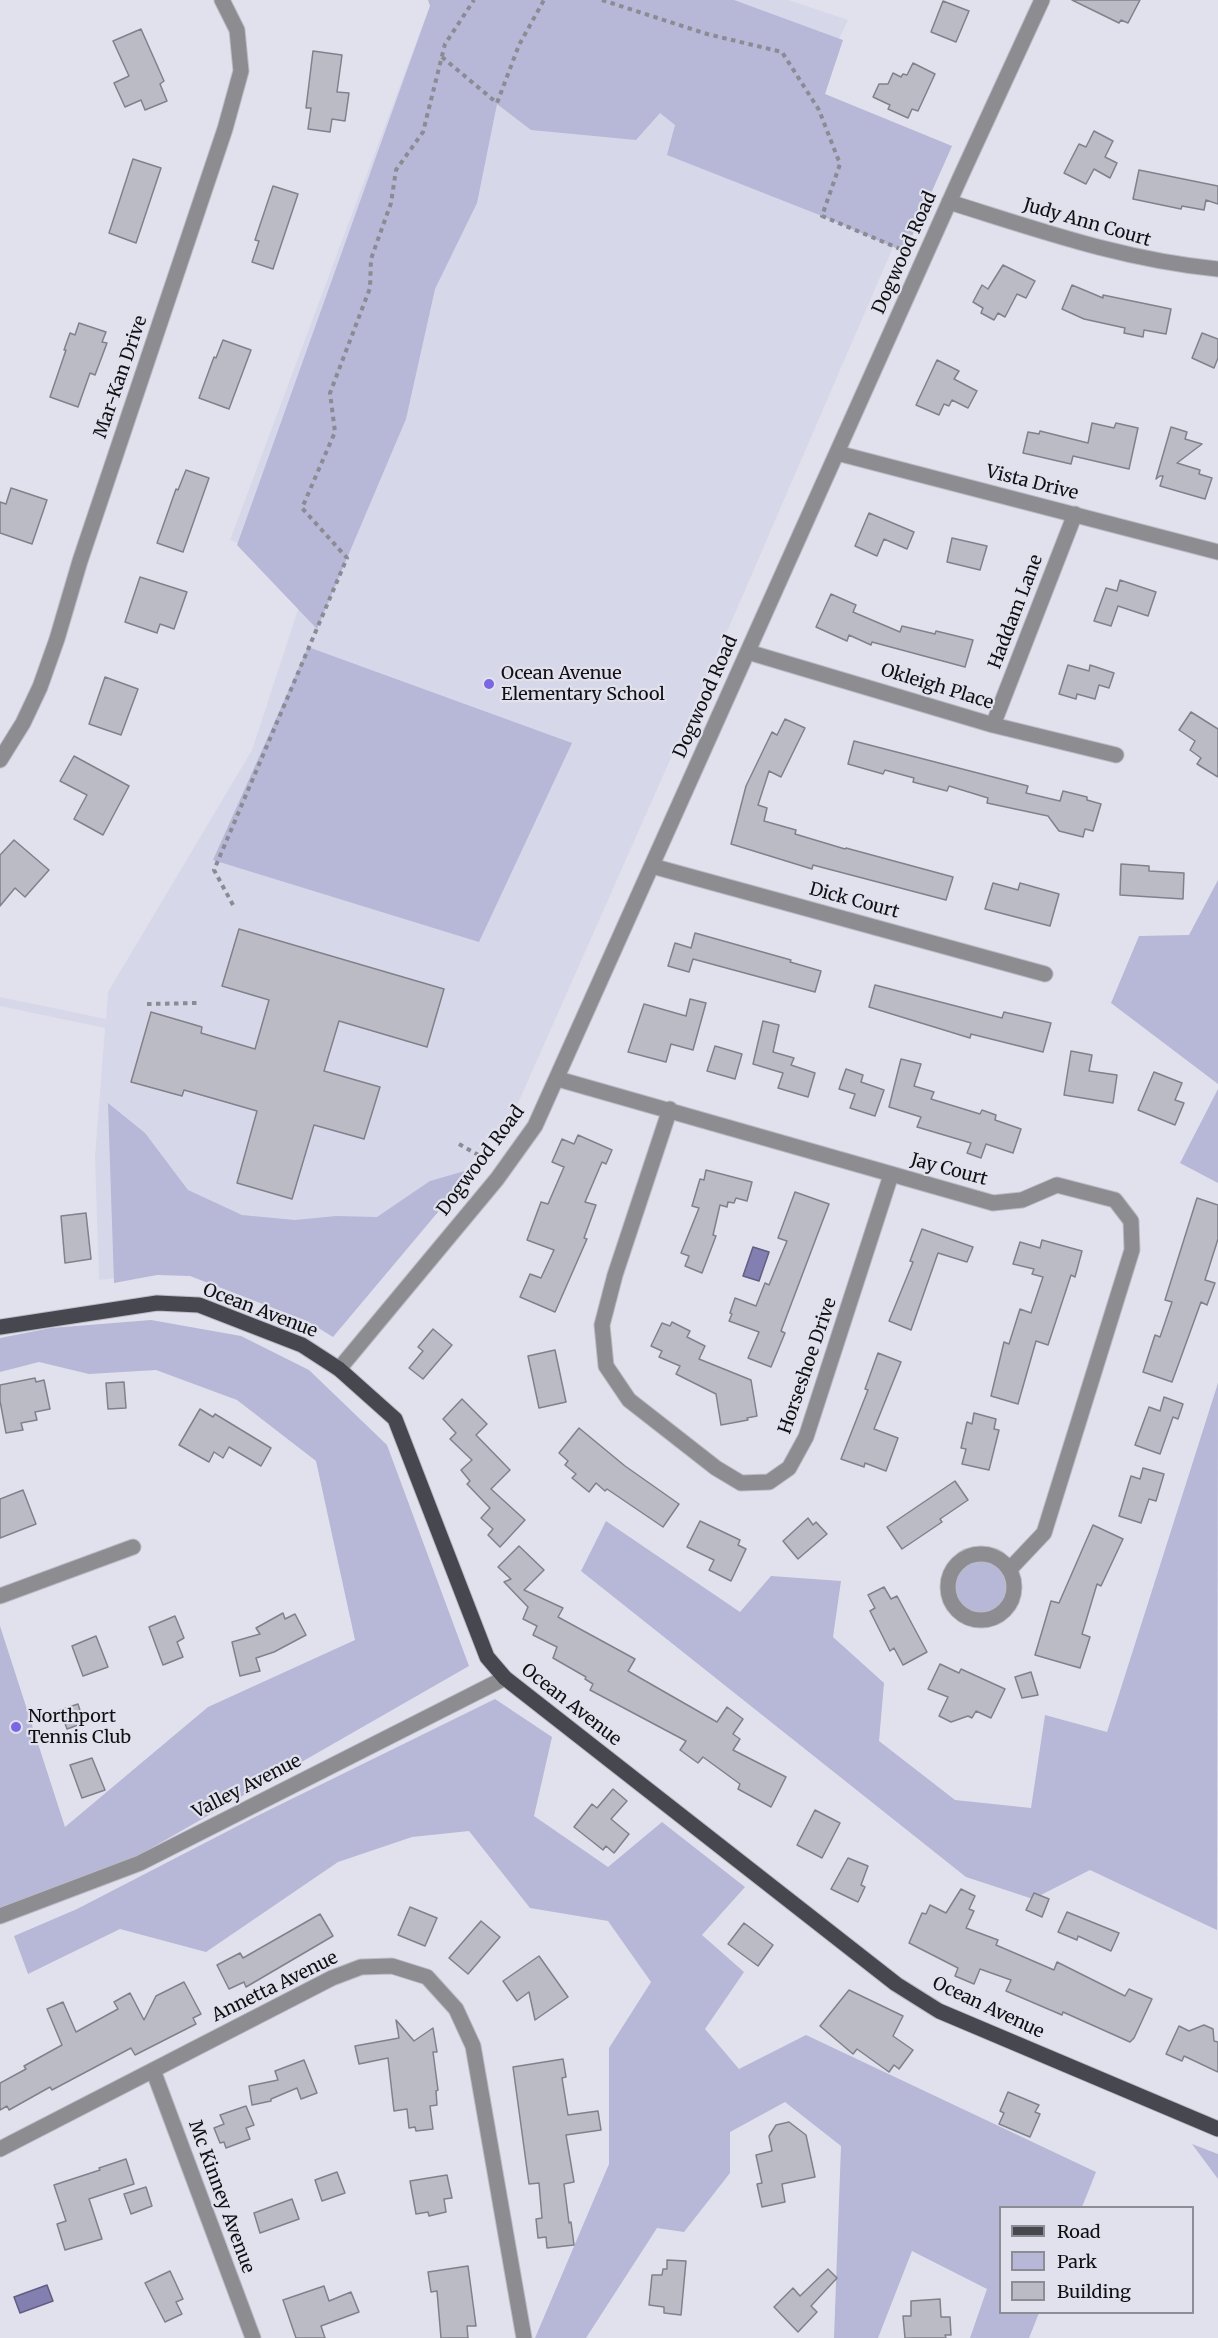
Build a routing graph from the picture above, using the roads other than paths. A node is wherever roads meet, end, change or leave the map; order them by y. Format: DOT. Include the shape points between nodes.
graph roads {
  1 [pos="222,0"];
  2 [pos="1042,0"];
  3 [pos="949,202"];
  4 [pos="1218,269"];
  5 [pos="837,453"];
  6 [pos="1075,514"];
  7 [pos="1218,552"];
  8 [pos="748,652"];
  9 [pos="993,725"];
  10 [pos="1116,755"];
  11 [pos="0,760"];
  12 [pos="652,866"];
  13 [pos="1045,974"];
  14 [pos="558,1079"];
  15 [pos="670,1109"];
  16 [pos="891,1175"];
  17 [pos="0,1327"];
  18 [pos="339,1369"];
  19 [pos="133,1547"];
  20 [pos="1009,1570"];
  21 [pos="0,1596"];
  22 [pos="505,1678"];
  23 [pos="0,1916"];
  24 [pos="153,2070"];
  25 [pos="1218,2129"];
  26 [pos="0,2149"];
  27 [pos="253,2338"];
  28 [pos="524,2338"];
  1 -- 11 [label="street, Mar-Kan Drive" via="237,30 241,71 225,129 40,687"];
  2 -- 3 [label="street, Dogwood Road"];
  3 -- 4 [label="street, Judy Ann Court" via="1120,254 1170,265"];
  3 -- 5 [label="street, Dogwood Road"];
  5 -- 6 [label="street, Vista Drive"];
  5 -- 8 [label="street, Dogwood Road"];
  6 -- 7 [label="street, Vista Drive"];
  6 -- 9 [label="street, Haddam Lane"];
  8 -- 9 [label="street, Okleigh Place"];
  8 -- 12 [label="street, Dogwood Road"];
  9 -- 10 [label="street, Okleigh Place"];
  12 -- 13 [label="street, Dick Court"];
  12 -- 14 [label="street, Dogwood Road"];
  14 -- 15 [label="street, Jay Court"];
  14 -- 18 [label="street, Dogwood Road" via="535,1126 497,1179"];
  15 -- 16 [label="street, Jay Court"];
  15 -- 16 [label="street, Horseshoe Drive" via="602,1325 606,1366 629,1400 741,1483 769,1482 789,1468 806,1437"];
  16 -- 20 [label="street, Jay Court" via="993,1203 1022,1200 1057,1185 1115,1200 1131,1221 1132,1250 1044,1533"];
  17 -- 18 [label="main road, Ocean Avenue" via="157,1304 199,1305 302,1345"];
  18 -- 22 [label="main road, Ocean Avenue" via="395,1419 487,1657"];
  19 -- 21 [label="street"];
  20 -- 20 [label="street" via="1003,1562 984,1554 964,1559 956,1566 948,1585 953,1605 971,1619 993,1618 1003,1612 1014,1592"];
  22 -- 23 [label="street, Valley Avenue" via="140,1863"];
  22 -- 25 [label="main road, Ocean Avenue" via="930,2006"];
  24 -- 26 [label="street, Annetta Avenue"];
  24 -- 27 [label="street, Mc Kinney Avenue"];
  24 -- 28 [label="street, Annetta Avenue" via="332,1978 361,1967 392,1966 427,1977 456,2009 473,2046"];
}
